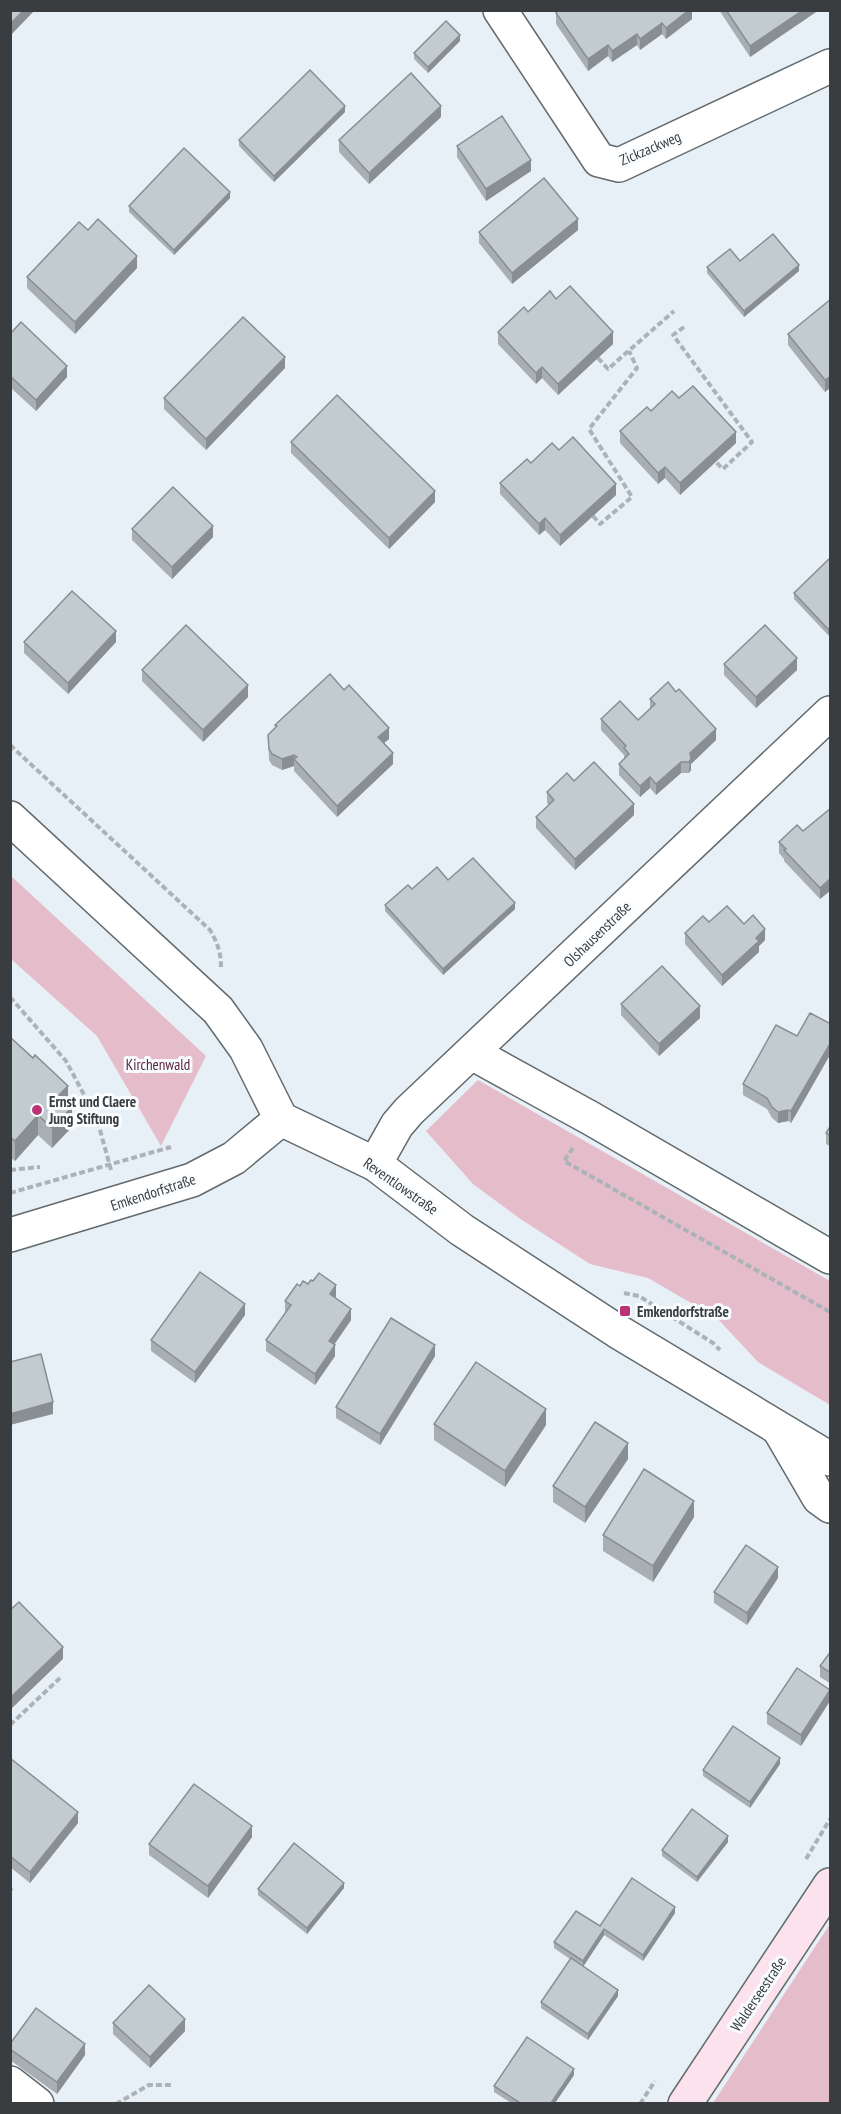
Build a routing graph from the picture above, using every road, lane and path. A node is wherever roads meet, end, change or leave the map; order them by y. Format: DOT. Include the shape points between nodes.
graph roads {
  1 [pos="500,10"];
  2 [pos="831,66"];
  3 [pos="674,311"];
  4 [pos="684,327"];
  5 [pos="629,351"];
  6 [pos="598,358"];
  7 [pos="716,462"];
  8 [pos="593,516"];
  9 [pos="831,713"];
  10 [pos="10,745"];
  11 [pos="10,819"];
  12 [pos="221,970"];
  13 [pos="10,997"];
  14 [pos="472,1053"];
  15 [pos="281,1119"];
  16 [pos="592,1119"];
  17 [pos="174,1147"];
  18 [pos="375,1164"];
  19 [pos="109,1165"];
  20 [pos="40,1167"];
  21 [pos="10,1170"];
  22 [pos="10,1193"];
  23 [pos="122,1202"];
  24 [pos="10,1236"];
  25 [pos="831,1257"];
  26 [pos="831,1312"];
  27 [pos="779,1429"];
  28 [pos="831,1459"];
  29 [pos="831,1506"];
  30 [pos="60,1678"];
  31 [pos="10,1725"];
  32 [pos="831,1885"];
  33 [pos="10,2083"];
  34 [pos="173,2085"];
  35 [pos="37,2103"];
  36 [pos="116,2103"];
  37 [pos="685,2103"];
  1 -- 2 [label="street, Zickzackweg" via="599,160 619,165"];
  3 -- 5 [label="path"];
  4 -- 7 [label="path" via="674,335 752,442 723,469"];
  5 -- 6 [label="path" via="608,369"];
  5 -- 8 [label="path" via="637,368 589,429 632,497 600,524"];
  9 -- 14 [label="street, Olshausenstraße"];
  10 -- 12 [label="path" via="210,930 217,941"];
  11 -- 15 [label="street" via="218,1010 246,1049"];
  13 -- 19 [label="path" via="66,1061 97,1119"];
  14 -- 16 [label="street"];
  14 -- 18 [label="street, Olshausenstraße" via="409,1111"];
  15 -- 18 [label="street, Reventlowstraße"];
  15 -- 23 [label="street, Emkendorfstraße" via="215,1170"];
  16 -- 25 [label="street"];
  16 -- 26 [label="path" via="564,1161"];
  17 -- 19 [label="path"];
  18 -- 27 [label="street, Reventlowstraße" via="462,1230 532,1276"];
  19 -- 22 [label="path"];
  19 -- 23 [label="path"];
  20 -- 21 [label="path"];
  23 -- 24 [label="street, Emkendorfstraße"];
  27 -- 28 [label="street, Reventlowstraße"];
  27 -- 29 [label="street" via="819,1498"];
  30 -- 31 [label="path"];
  32 -- 37 [label="main road, Walderseestraße"];
  33 -- 35 [label="street"];
  34 -- 36 [label="path" via="149,2085"];
}
